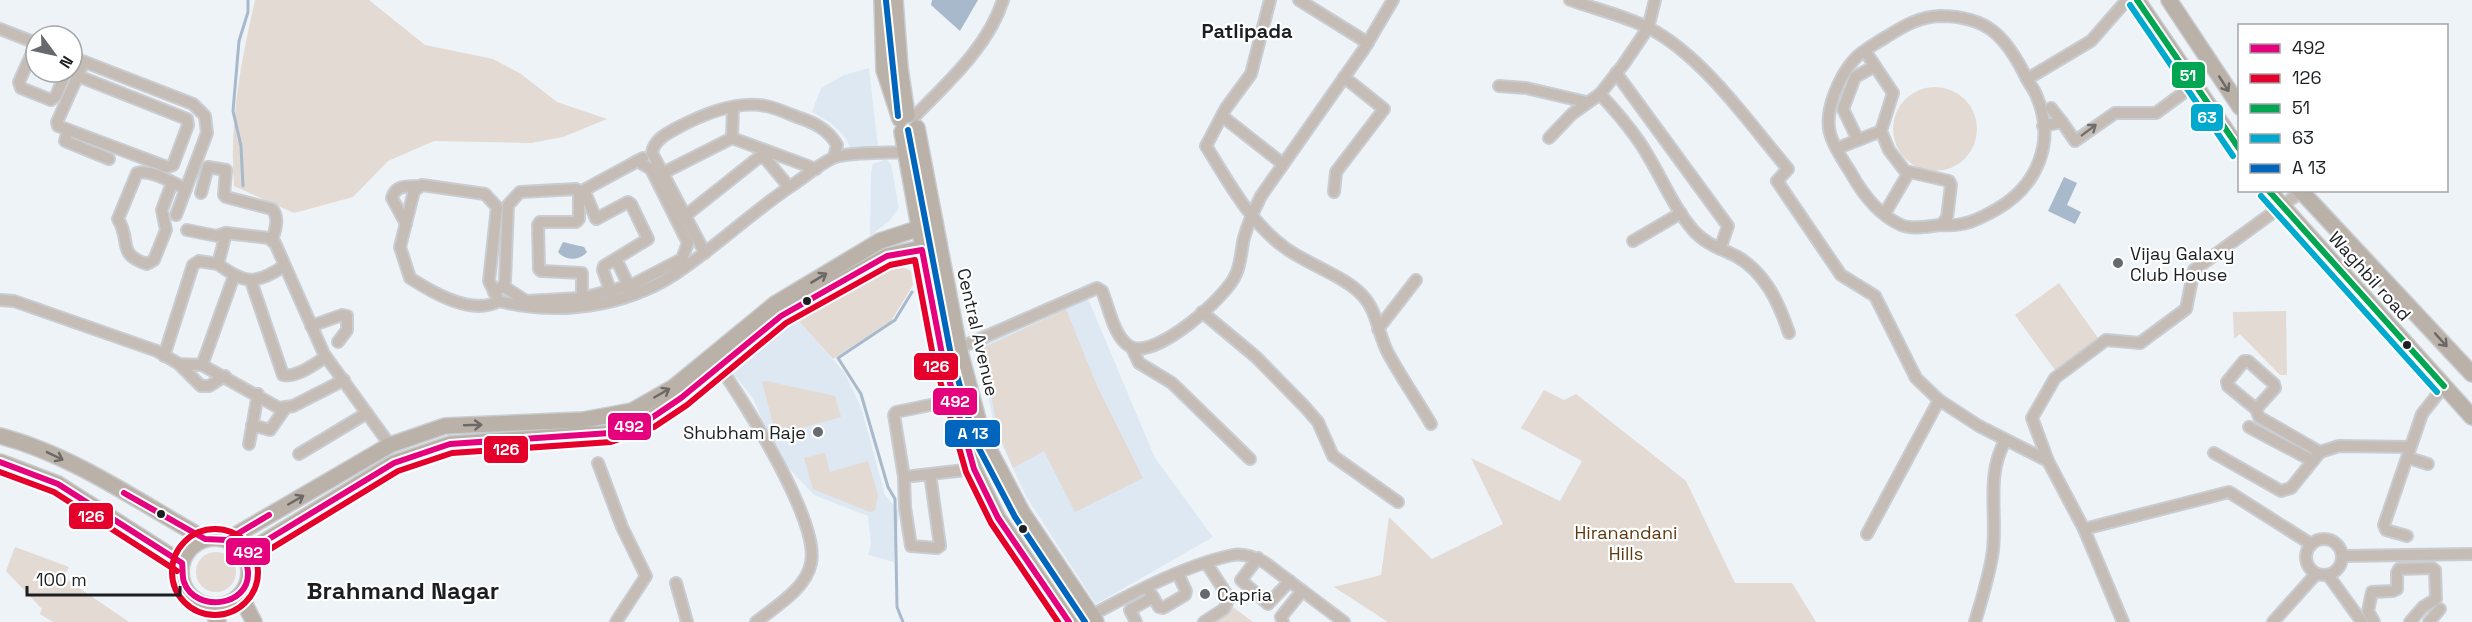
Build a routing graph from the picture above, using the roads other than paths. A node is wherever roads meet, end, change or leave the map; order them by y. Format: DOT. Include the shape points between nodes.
graph roads {
  1 [pos="882,0"];
  2 [pos="896,0"];
  3 [pos="1003,0"];
  4 [pos="1270,0"];
  5 [pos="1299,0"];
  6 [pos="1393,0"];
  7 [pos="1570,0"];
  8 [pos="1655,0"];
  9 [pos="2127,0"];
  10 [pos="2137,0"];
  11 [pos="2169,0"];
  12 [pos="1648,28"];
  13 [pos="0,29"];
  14 [pos="24,38"];
  15 [pos="1368,43"];
  16 [pos="1865,51"];
  17 [pos="84,62"];
  18 [pos="1875,66"];
  19 [pos="24,73"];
  20 [pos="1616,73"];
  21 [pos="1344,77"];
  22 [pos="84,78"];
  23 [pos="2027,80"];
  24 [pos="61,84"];
  25 [pos="74,84"];
  26 [pos="2194,85"];
  27 [pos="1499,86"];
  28 [pos="1600,94"];
  29 [pos="1586,102"];
  30 [pos="2238,104"];
  31 [pos="733,107"];
  32 [pos="2051,108"];
  33 [pos="1222,116"];
  34 [pos="908,122"];
  35 [pos="2062,122"];
  36 [pos="2043,126"];
  37 [pos="68,130"];
  38 [pos="1881,131"];
  39 [pos="732,138"];
  40 [pos="1549,138"];
  41 [pos="1858,140"];
  42 [pos="1838,148"];
  43 [pos="2238,148"];
  44 [pos="906,152"];
  45 [pos="652,153"];
  46 [pos="834,157"];
  47 [pos="109,159"];
  48 [pos="638,161"];
  49 [pos="1283,164"];
  50 [pos="816,169"];
  51 [pos="1909,172"];
  52 [pos="663,173"];
  53 [pos="172,183"];
  54 [pos="421,186"];
  55 [pos="789,187"];
  56 [pos="186,189"];
  57 [pos="1334,192"];
  58 [pos="2270,192"];
  59 [pos="2300,192"];
  60 [pos="2302,192"];
  61 [pos="201,193"];
  62 [pos="2282,207"];
  63 [pos="1681,213"];
  64 [pos="1886,213"];
  65 [pos="176,215"];
  66 [pos="685,216"];
  67 [pos="1250,217"];
  68 [pos="406,224"];
  69 [pos="935,224"];
  70 [pos="1941,225"];
  71 [pos="918,228"];
  72 [pos="187,230"];
  73 [pos="226,233"];
  74 [pos="272,241"];
  75 [pos="1633,241"];
  76 [pos="939,244"];
  77 [pos="1720,249"];
  78 [pos="922,250"];
  79 [pos="705,253"];
  80 [pos="616,259"];
  81 [pos="218,264"];
  82 [pos="284,266"];
  83 [pos="234,276"];
  84 [pos="1416,280"];
  85 [pos="251,281"];
  86 [pos="629,286"];
  87 [pos="498,293"];
  88 [pos="612,296"];
  89 [pos="582,298"];
  90 [pos="0,300"];
  91 [pos="1202,312"];
  92 [pos="311,326"];
  93 [pos="1378,329"];
  94 [pos="752,331"];
  95 [pos="1790,333"];
  96 [pos="338,342"];
  97 [pos="959,348"];
  98 [pos="1132,348"];
  99 [pos="164,356"];
  100 [pos="327,357"];
  101 [pos="179,364"];
  102 [pos="202,364"];
  103 [pos="719,366"];
  104 [pos="2472,374"];
  105 [pos="225,376"];
  106 [pos="344,380"];
  107 [pos="2444,386"];
  108 [pos="258,394"];
  109 [pos="955,400"];
  110 [pos="1939,400"];
  111 [pos="285,407"];
  112 [pos="2256,409"];
  113 [pos="370,417"];
  114 [pos="634,417"];
  115 [pos="2472,417"];
  116 [pos="1431,424"];
  117 [pos="252,425"];
  118 [pos="2249,427"];
  119 [pos="0,436"];
  120 [pos="2005,441"];
  121 [pos="2411,443"];
  122 [pos="249,444"];
  123 [pos="387,446"];
  124 [pos="2320,452"];
  125 [pos="2214,453"];
  126 [pos="299,454"];
  127 [pos="1250,459"];
  128 [pos="2412,459"];
  129 [pos="2048,461"];
  130 [pos="2313,461"];
  131 [pos="0,462"];
  132 [pos="598,463"];
  133 [pos="2428,464"];
  134 [pos="974,469"];
  135 [pos="930,474"];
  136 [pos="904,477"];
  137 [pos="2404,484"];
  138 [pos="1398,502"];
  139 [pos="2084,529"];
  140 [pos="1867,534"];
  141 [pos="2407,536"];
  142 [pos="205,539"];
  143 [pos="227,540"];
  144 [pos="2311,544"];
  145 [pos="244,554"];
  146 [pos="2472,554"];
  147 [pos="2343,556"];
  148 [pos="1258,558"];
  149 [pos="182,563"];
  150 [pos="1207,564"];
  151 [pos="1178,574"];
  152 [pos="2322,574"];
  153 [pos="1290,581"];
  154 [pos="676,583"];
  155 [pos="1302,591"];
  156 [pos="1150,593"];
  157 [pos="240,595"];
  158 [pos="209,606"];
  159 [pos="2440,609"];
  160 [pos="1089,620"];
  161 [pos="218,622"];
  162 [pos="254,622"];
  163 [pos="616,622"];
  164 [pos="687,622"];
  165 [pos="756,622"];
  166 [pos="1069,622"];
  167 [pos="1136,622"];
  168 [pos="1204,622"];
  169 [pos="1282,622"];
  170 [pos="1344,622"];
  171 [pos="1975,622"];
  172 [pos="2123,622"];
  173 [pos="2274,622"];
  174 [pos="2362,622"];
  175 [pos="2374,622"];
  176 [pos="2410,622"];
  177 [pos="2429,622"];
  1 -- 34 [label="street, Central Avenue" via="884,70"];
  2 -- 34 [label="street, Central Avenue"];
  3 -- 34 [label="street" via="984,39"];
  4 -- 33 [label="street" via="1251,74"];
  5 -- 15 [label="street"];
  6 -- 15 [label="street"];
  7 -- 12 [label="street"];
  8 -- 12 [label="street"];
  9 -- 23 [label="street" via="2091,41"];
  10 -- 26 [label="street"];
  11 -- 30 [label="street, one-way"];
  12 -- 20 [label="street"];
  12 -- 110 [label="street" via="1672,42 1701,69 1788,169 1777,181 1841,275 1875,296 1916,378"];
  13 -- 14 [label="street"];
  15 -- 21 [label="street"];
  16 -- 18 [label="street"];
  16 -- 23 [label="street" via="1914,20 1960,18 1983,23 2002,37"];
  16 -- 42 [label="street" via="1853,60 1831,107 1829,132"];
  17 -- 56 [label="street" via="193,104 206,116 207,134"];
  18 -- 38 [label="street" via="1893,93"];
  18 -- 41 [label="street" via="1855,77 1843,109"];
  19 -- 24 [label="street" via="19,82 21,88 51,100"];
  20 -- 28 [label="street"];
  20 -- 77 [label="street" via="1728,226"];
  21 -- 49 [label="street"];
  21 -- 57 [label="street" via="1384,109 1336,171"];
  22 -- 37 [label="street" via="187,119 189,125 173,165 167,167"];
  23 -- 36 [label="street" via="2038,97"];
  25 -- 37 [label="street" via="57,122"];
  35 -- 26 [label="street, one-way" via="2075,141 2115,114 2156,113"];
  26 -- 43 [label="street"];
  27 -- 29 [label="street"];
  28 -- 29 [label="street"];
  28 -- 63 [label="street" via="1638,140"];
  29 -- 40 [label="street"];
  31 -- 39 [label="street"];
  31 -- 45 [label="street" via="700,116 666,134 653,145"];
  31 -- 46 [label="street" via="765,105 812,122 831,135 837,145"];
  32 -- 35 [label="street"];
  33 -- 49 [label="street"];
  33 -- 67 [label="street" via="1206,146"];
  34 -- 44 [label="street, Central Avenue"];
  34 -- 69 [label="street, Central Avenue"];
  35 -- 36 [label="street"];
  36 -- 70 [label="street" via="2042,153 2031,180 2012,200 1977,221"];
  37 -- 47 [label="street" via="65,141"];
  38 -- 41 [label="street"];
  38 -- 51 [label="street" via="1901,168"];
  39 -- 50 [label="street"];
  39 -- 52 [label="street"];
  41 -- 42 [label="street"];
  42 -- 64 [label="street" via="1862,193"];
  44 -- 46 [label="street"];
  44 -- 71 [label="street, Central Avenue"];
  45 -- 48 [label="street"];
  45 -- 52 [label="street"];
  46 -- 50 [label="street"];
  48 -- 80 [label="street" via="584,190 596,219 628,202 631,204 648,238"];
  48 -- 86 [label="street" via="651,169 688,243 682,259"];
  49 -- 67 [label="street"];
  50 -- 55 [label="street"];
  51 -- 64 [label="street"];
  51 -- 70 [label="street" via="1949,180 1947,218"];
  52 -- 66 [label="street"];
  53 -- 53 [label="street" via="143,171 137,173 118,219 132,259 147,264 154,260 166,230 162,210"];
  53 -- 56 [label="street"];
  54 -- 68 [label="street" via="414,191"];
  54 -- 68 [label="street" via="399,187 394,192 392,198"];
  54 -- 87 [label="street" via="485,194 493,200 497,207 489,280"];
  55 -- 66 [label="street" via="765,158 758,158"];
  55 -- 79 [label="street"];
  56 -- 65 [label="street"];
  58 -- 62 [label="street, Waghbil road"];
  59 -- 62 [label="street"];
  60 -- 104 [label="street, Waghbil road, one-way"];
  61 -- 74 [label="street" via="208,167 226,170 226,197 275,213"];
  62 -- 107 [label="street, Waghbil road"];
  62 -- 129 [label="street" via="2194,270 2186,309 2140,343 2106,340 2055,378 2032,418"];
  63 -- 75 [label="street"];
  63 -- 77 [label="street" via="1693,231"];
  64 -- 70 [label="street" via="1900,225"];
  66 -- 79 [label="street"];
  67 -- 91 [label="street" via="1236,275"];
  67 -- 93 [label="street" via="1284,248 1357,289 1372,309"];
  68 -- 87 [label="street" via="400,247 410,278 447,298 484,307"];
  69 -- 71 [label="street"];
  69 -- 76 [label="street, Central Avenue"];
  71 -- 78 [label="street, Central Avenue"];
  94 -- 71 [label="street, one-way" via="775,304 880,241"];
  72 -- 73 [label="street" via="217,236"];
  73 -- 74 [label="street"];
  73 -- 81 [label="street"];
  74 -- 82 [label="street"];
  76 -- 78 [label="street"];
  76 -- 97 [label="street, Central Avenue"];
  77 -- 95 [label="street" via="1752,266 1781,310"];
  78 -- 94 [label="street" via="887,256"];
  78 -- 109 [label="street, Central Avenue"];
  79 -- 88 [label="street" via="672,276"];
  80 -- 86 [label="street"];
  80 -- 88 [label="street" via="603,270"];
  81 -- 83 [label="street"];
  81 -- 99 [label="street" via="199,261 193,265"];
  82 -- 85 [label="street" via="269,277"];
  82 -- 92 [label="street"];
  83 -- 85 [label="street"];
  83 -- 102 [label="street"];
  84 -- 93 [label="street"];
  85 -- 100 [label="street" via="283,375 304,371"];
  86 -- 88 [label="street"];
  87 -- 88 [label="street" via="544,309 581,307"];
  87 -- 89 [label="street" via="526,301"];
  87 -- 89 [label="street" via="508,205 517,194 576,189 576,222 538,225 539,268 582,273"];
  88 -- 89 [label="street"];
  90 -- 99 [label="street" via="14,301"];
  91 -- 98 [label="street" via="1162,343 1146,349"];
  91 -- 138 [label="street" via="1256,357 1305,407 1318,422 1333,456"];
  92 -- 96 [label="street" via="347,316 347,330"];
  92 -- 100 [label="street"];
  93 -- 116 [label="street"];
  94 -- 103 [label="street"];
  114 -- 94 [label="street, one-way"];
  97 -- 98 [label="street" via="1097,288 1102,291 1121,339"];
  97 -- 160 [label="street, Central Avenue" via="983,438 1022,512"];
  98 -- 127 [label="street" via="1139,363 1172,383"];
  99 -- 101 [label="street"];
  100 -- 106 [label="street"];
  101 -- 102 [label="street"];
  101 -- 105 [label="street" via="201,386 209,386"];
  102 -- 105 [label="street"];
  103 -- 114 [label="street" via="650,419"];
  103 -- 165 [label="street" via="765,441 802,514 812,546 811,563 804,579"];
  105 -- 108 [label="street"];
  106 -- 111 [label="street"];
  106 -- 113 [label="street"];
  107 -- 115 [label="street, Waghbil road"];
  107 -- 121 [label="street" via="2422,414"];
  108 -- 111 [label="street" via="279,408"];
  108 -- 117 [label="street"];
  109 -- 134 [label="street, Central Avenue"];
  109 -- 136 [label="street" via="896,412"];
  110 -- 120 [label="street"];
  110 -- 140 [label="street"];
  111 -- 117 [label="street" via="270,430"];
  112 -- 112 [label="street" via="2227,382 2244,361 2274,384 2275,388"];
  112 -- 124 [label="street" via="2259,417"];
  113 -- 123 [label="street" via="373,429"];
  113 -- 126 [label="street"];
  123 -- 114 [label="street, one-way" via="446,426"];
  114 -- 145 [label="street" via="610,433 450,444 394,463"];
  117 -- 122 [label="street"];
  118 -- 130 [label="street"];
  119 -- 142 [label="street, one-way" via="32,445 73,465"];
  120 -- 129 [label="street"];
  120 -- 171 [label="street" via="1995,460 1993,551"];
  121 -- 124 [label="street" via="2339,446"];
  121 -- 128 [label="street"];
  121 -- 141 [label="street" via="2384,525 2386,530"];
  143 -- 123 [label="street, one-way"];
  124 -- 130 [label="street"];
  125 -- 130 [label="street" via="2281,491 2291,488"];
  128 -- 133 [label="street"];
  128 -- 137 [label="street"];
  129 -- 139 [label="street"];
  131 -- 149 [label="street" via="58,484"];
  132 -- 163 [label="street" via="622,528 646,576"];
  134 -- 135 [label="street"];
  134 -- 166 [label="street, Central Avenue" via="998,518"];
  135 -- 136 [label="street"];
  135 -- 136 [label="street" via="940,546 937,548 911,546 909,542"];
  139 -- 144 [label="street" via="2229,492"];
  139 -- 172 [label="street"];
  142 -- 143 [label="street"];
  142 -- 149 [label="street" via="187,552"];
  143 -- 145 [label="street"];
  144 -- 147 [label="street" via="2321,539 2332,541"];
  144 -- 152 [label="street" via="2306,555 2308,566"];
  145 -- 157 [label="street" via="249,575"];
  146 -- 147 [label="street"];
  147 -- 152 [label="street" via="2338,569"];
  148 -- 150 [label="street" via="1234,555"];
  148 -- 153 [label="street"];
  148 -- 153 [label="street" via="1241,580 1268,604"];
  149 -- 158 [label="street" via="183,585 198,602"];
  150 -- 151 [label="street"];
  150 -- 168 [label="street" via="1229,598 1224,609"];
  151 -- 156 [label="street"];
  151 -- 156 [label="street" via="1185,595 1163,608"];
  152 -- 173 [label="street"];
  152 -- 174 [label="street"];
  153 -- 155 [label="street"];
  154 -- 164 [label="street"];
  155 -- 169 [label="street" via="1281,617"];
  155 -- 170 [label="street"];
  156 -- 160 [label="street"];
  156 -- 167 [label="street" via="1130,610"];
  157 -- 158 [label="street" via="220,606"];
  157 -- 162 [label="street"];
  158 -- 161 [label="street"];
  159 -- 177 [label="street"];
  175 -- 176 [label="street" via="2368,611 2372,592 2397,589 2400,569 2432,568 2436,599"];
}
